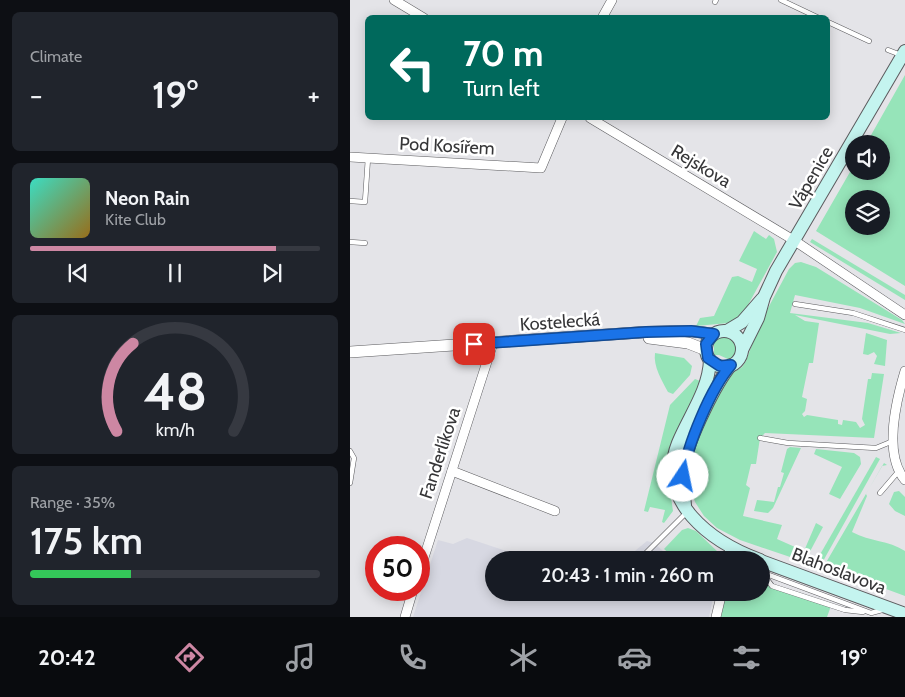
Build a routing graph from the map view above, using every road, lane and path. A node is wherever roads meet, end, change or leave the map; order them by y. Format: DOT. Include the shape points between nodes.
graph roads {
  1 [pos="394,0"];
  2 [pos="612,0"];
  3 [pos="781,0"];
  4 [pos="419,15"];
  5 [pos="604,15"];
  6 [pos="813,15"];
  7 [pos="830,23"];
  8 [pos="869,40"];
  9 [pos="888,50"];
  10 [pos="904,53"];
  11 [pos="561,120"];
  12 [pos="593,120"];
  13 [pos="350,157"];
  14 [pos="368,158"];
  15 [pos="350,201"];
  16 [pos="795,241"];
  17 [pos="350,242"];
  18 [pos="364,243"];
  19 [pos="764,297"];
  20 [pos="795,304"];
  21 [pos="905,315"];
  22 [pos="905,330"];
  23 [pos="727,331"];
  24 [pos="714,334"];
  25 [pos="622,335"];
  26 [pos="493,343"];
  27 [pos="742,350"];
  28 [pos="350,352"];
  29 [pos="708,355"];
  30 [pos="731,365"];
  31 [pos="905,371"];
  32 [pos="760,438"];
  33 [pos="893,441"];
  34 [pos="807,444"];
  35 [pos="805,450"];
  36 [pos="350,451"];
  37 [pos="351,469"];
  38 [pos="452,471"];
  39 [pos="898,472"];
  40 [pos="905,480"];
  41 [pos="350,482"];
  42 [pos="880,493"];
  43 [pos="687,509"];
  44 [pos="555,511"];
  45 [pos="430,539"];
  46 [pos="647,551"];
  47 [pos="726,551"];
  48 [pos="770,564"];
  49 [pos="770,576"];
  50 [pos="770,583"];
  51 [pos="410,601"];
  52 [pos="720,601"];
  53 [pos="889,608"];
  54 [pos="871,613"];
  55 [pos="905,614"];
  56 [pos="405,617"];
  57 [pos="716,617"];
  1 -- 4 [label="street"];
  2 -- 5 [label="street"];
  3 -- 6 [label="lane"];
  7 -- 8 [label="lane"];
  9 -- 10 [label="lane"];
  10 -- 16 [label="main road, Vápenice"];
  11 -- 14 [label="street, Pod Kosířem" via="541,168"];
  12 -- 16 [label="street, Rejskova"];
  13 -- 14 [label="street, Pod Kosířem"];
  14 -- 15 [label="lane" via="365,202"];
  16 -- 19 [label="main road, Vápenice"];
  16 -- 21 [label="street, Rejskova"];
  17 -- 18 [label="lane"];
  19 -- 23 [label="main road, Vápenice" via="742,322"];
  19 -- 27 [label="main road, Vápenice" via="758,318"];
  20 -- 22 [label="lane" via="853,313"];
  23 -- 24 [label="main road"];
  23 -- 27 [label="main road" via="737,336"];
  24 -- 25 [label="street, Kostelecká" via="691,331"];
  24 -- 29 [label="main road" via="709,339"];
  25 -- 26 [label="street, Kostelecká"];
  25 -- 29 [label="street, Kostelecká" via="688,342"];
  26 -- 28 [label="street, Kostelecká"];
  26 -- 38 [label="street, Fanderlíkova"];
  27 -- 30 [label="main road" via="738,360"];
  29 -- 30 [label="main road" via="720,366"];
  29 -- 43 [label="main road, Blahoslavova" via="707,378 673,460 673,485"];
  30 -- 43 [label="main road" via="717,386 689,447 683,476"];
  31 -- 33 [label="street"];
  32 -- 34 [label="lane"];
  33 -- 34 [label="lane" via="876,448"];
  33 -- 39 [label="street"];
  34 -- 35 [label="lane"];
  36 -- 37 [label="lane" via="354,458"];
  37 -- 41 [label="lane"];
  38 -- 44 [label="street"];
  38 -- 45 [label="street, Fanderlíkova"];
  39 -- 40 [label="street"];
  39 -- 42 [label="lane"];
  43 -- 46 [label="lane"];
  43 -- 47 [label="main road, Blahoslavova"];
  48 -- 53 [label="main road, Blahoslavova"];
  49 -- 54 [label="lane"];
  50 -- 54 [label="lane" via="845,610"];
  51 -- 56 [label="street"];
  52 -- 57 [label="street"];
  53 -- 54 [label="lane"];
  53 -- 55 [label="main road, Blahoslavova"];
}
